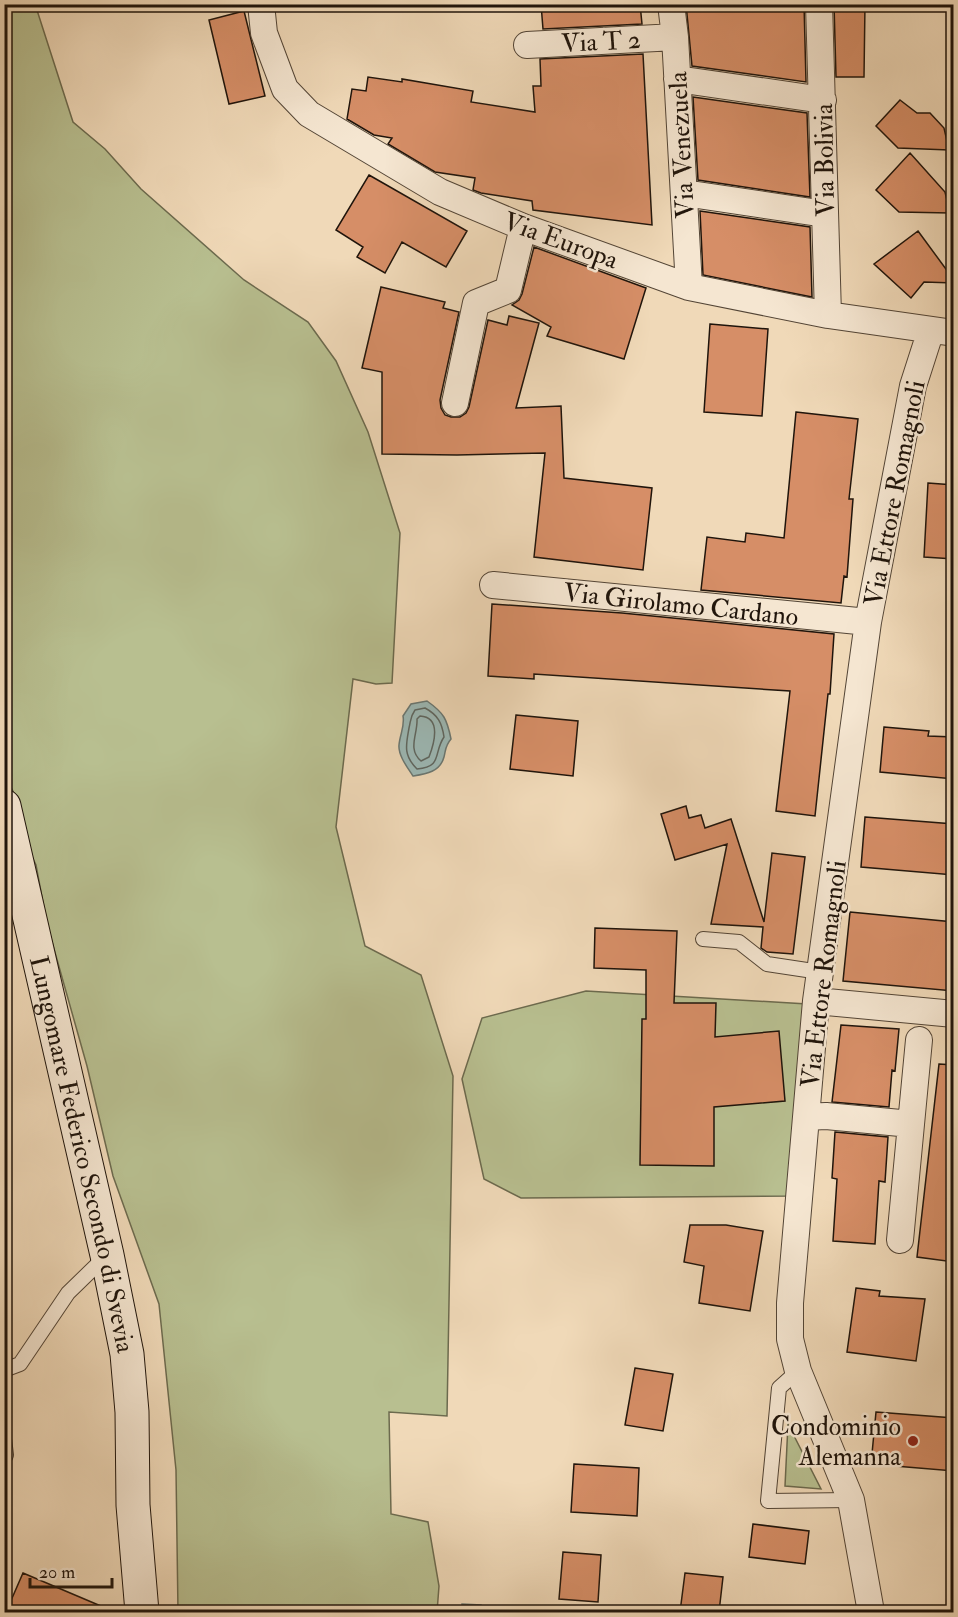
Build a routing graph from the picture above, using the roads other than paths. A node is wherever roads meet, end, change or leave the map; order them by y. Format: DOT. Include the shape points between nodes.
graph roads {
  1 [pos="261,4"];
  2 [pos="671,4"];
  3 [pos="819,4"];
  4 [pos="675,37"];
  5 [pos="527,45"];
  6 [pos="677,79"];
  7 [pos="823,100"];
  8 [pos="684,193"];
  9 [pos="825,214"];
  10 [pos="523,227"];
  11 [pos="689,286"];
  12 [pos="828,315"];
  13 [pos="942,332"];
  14 [pos="454,403"];
  15 [pos="493,585"];
  16 [pos="868,622"];
  17 [pos="4,806"];
  18 [pos="703,939"];
  19 [pos="820,972"];
  20 [pos="816,1001"];
  21 [pos="954,1014"];
  22 [pos="919,1040"];
  23 [pos="806,1117"];
  24 [pos="911,1124"];
  25 [pos="900,1240"];
  26 [pos="107,1255"];
  27 [pos="4,1370"];
  28 [pos="798,1371"];
  29 [pos="4,1439"];
  30 [pos="4,1459"];
  31 [pos="851,1500"];
  32 [pos="133,1505"];
  33 [pos="127,1612"];
  34 [pos="142,1612"];
  35 [pos="871,1612"];
  1 -- 10 [label="street, Via Europa" via="264,33 285,90 309,114 440,192"];
  2 -- 4 [label="street, Via Venezuela"];
  3 -- 7 [label="street, Via Bolivia"];
  4 -- 5 [label="street, Via T 2"];
  4 -- 6 [label="street, Via Venezuela"];
  6 -- 7 [label="street"];
  6 -- 8 [label="street, Via Venezuela"];
  7 -- 9 [label="street, Via Bolivia"];
  8 -- 9 [label="street"];
  8 -- 11 [label="street, Via Venezuela"];
  9 -- 12 [label="street, Via Bolivia"];
  10 -- 11 [label="street, Via Europa"];
  10 -- 14 [label="street" via="508,290 476,303"];
  11 -- 12 [label="street, Via Europa"];
  12 -- 13 [label="street, Via Europa"];
  13 -- 16 [label="street, Via Ettore Romagnoli" via="913,386"];
  15 -- 16 [label="street, Via Girolamo Cardano"];
  16 -- 19 [label="street, Via Ettore Romagnoli"];
  17 -- 26 [label="street, Lungomare Federico Secondo di Svevia"];
  18 -- 19 [label="lane" via="739,942 767,964"];
  19 -- 20 [label="street, Via Ettore Romagnoli"];
  20 -- 21 [label="street"];
  20 -- 23 [label="street, Via Ettore Romagnoli"];
  22 -- 24 [label="street"];
  23 -- 24 [label="street"];
  23 -- 28 [label="street, Via Ettore Romagnoli" via="790,1303 790,1339"];
  24 -- 25 [label="street"];
  26 -- 27 [label="lane" via="68,1293 20,1364"];
  26 -- 32 [label="street, Lungomare Federico Secondo di Svevia" via="127,1354"];
  28 -- 31 [label="street, Via Ettore Romagnoli"];
  28 -- 31 [label="lane" via="779,1388 768,1501"];
  29 -- 30 [label="lane"];
  31 -- 35 [label="street, Via Ettore Romagnoli"];
  32 -- 33 [label="street, Lungomare Federico Secondo di Svevia"];
  32 -- 34 [label="street, Lungomare Federico Secondo di Svevia"];
}
